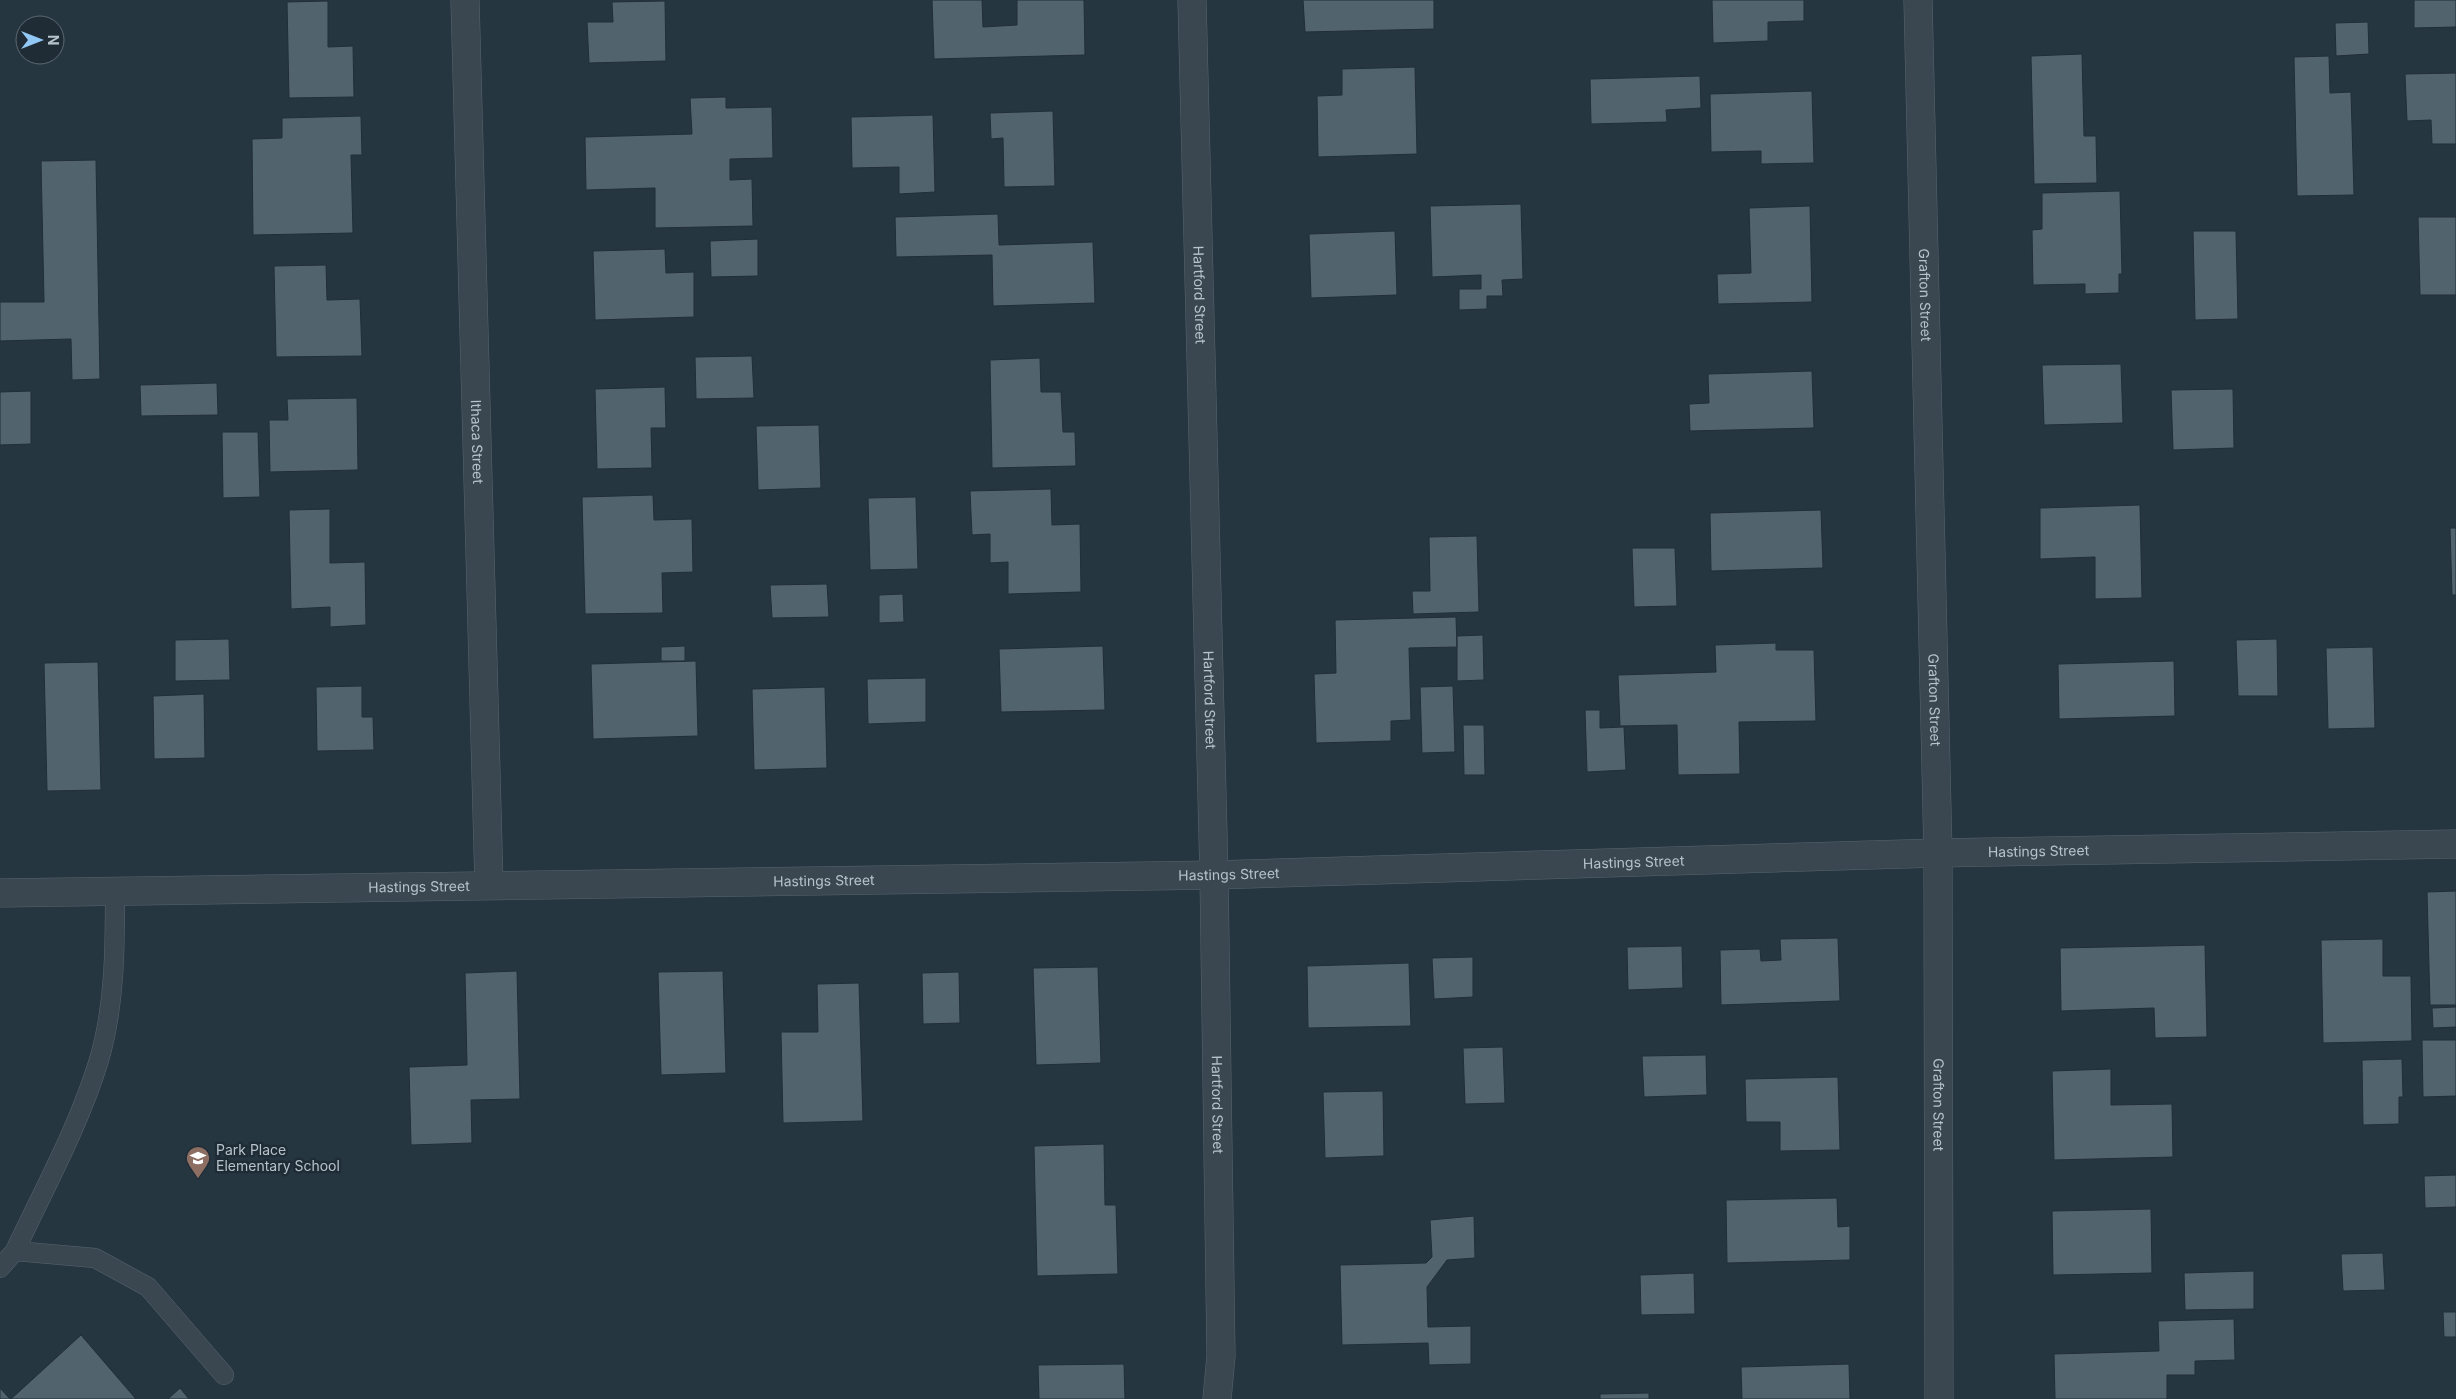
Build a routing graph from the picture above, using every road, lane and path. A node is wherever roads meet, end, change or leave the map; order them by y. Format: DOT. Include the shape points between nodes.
graph roads {
  1 [pos="465,0"];
  2 [pos="1192,0"];
  3 [pos="1918,0"];
  4 [pos="2456,844"];
  5 [pos="1938,854"];
  6 [pos="1214,875"];
  7 [pos="489,885"];
  8 [pos="115,891"];
  9 [pos="0,893"];
  10 [pos="15,1251"];
  11 [pos="0,1268"];
  12 [pos="224,1375"];
  13 [pos="1217,1399"];
  14 [pos="1939,1399"];
  1 -- 7 [label="street, Ithaca Street"];
  2 -- 6 [label="street, Hartford Street"];
  3 -- 5 [label="street, Grafton Street"];
  4 -- 5 [label="street, Hastings Street"];
  5 -- 6 [label="street, Hastings Street"];
  5 -- 14 [label="street, Grafton Street"];
  6 -- 7 [label="street, Hastings Street"];
  6 -- 13 [label="street, Hartford Street" via="1221,1356"];
  7 -- 8 [label="street, Hastings Street"];
  8 -- 9 [label="street, Hastings Street"];
  8 -- 10 [label="lane" via="109,1014 99,1060 82,1106"];
  10 -- 11 [label="lane"];
  10 -- 12 [label="lane" via="95,1258 148,1288"];
}
